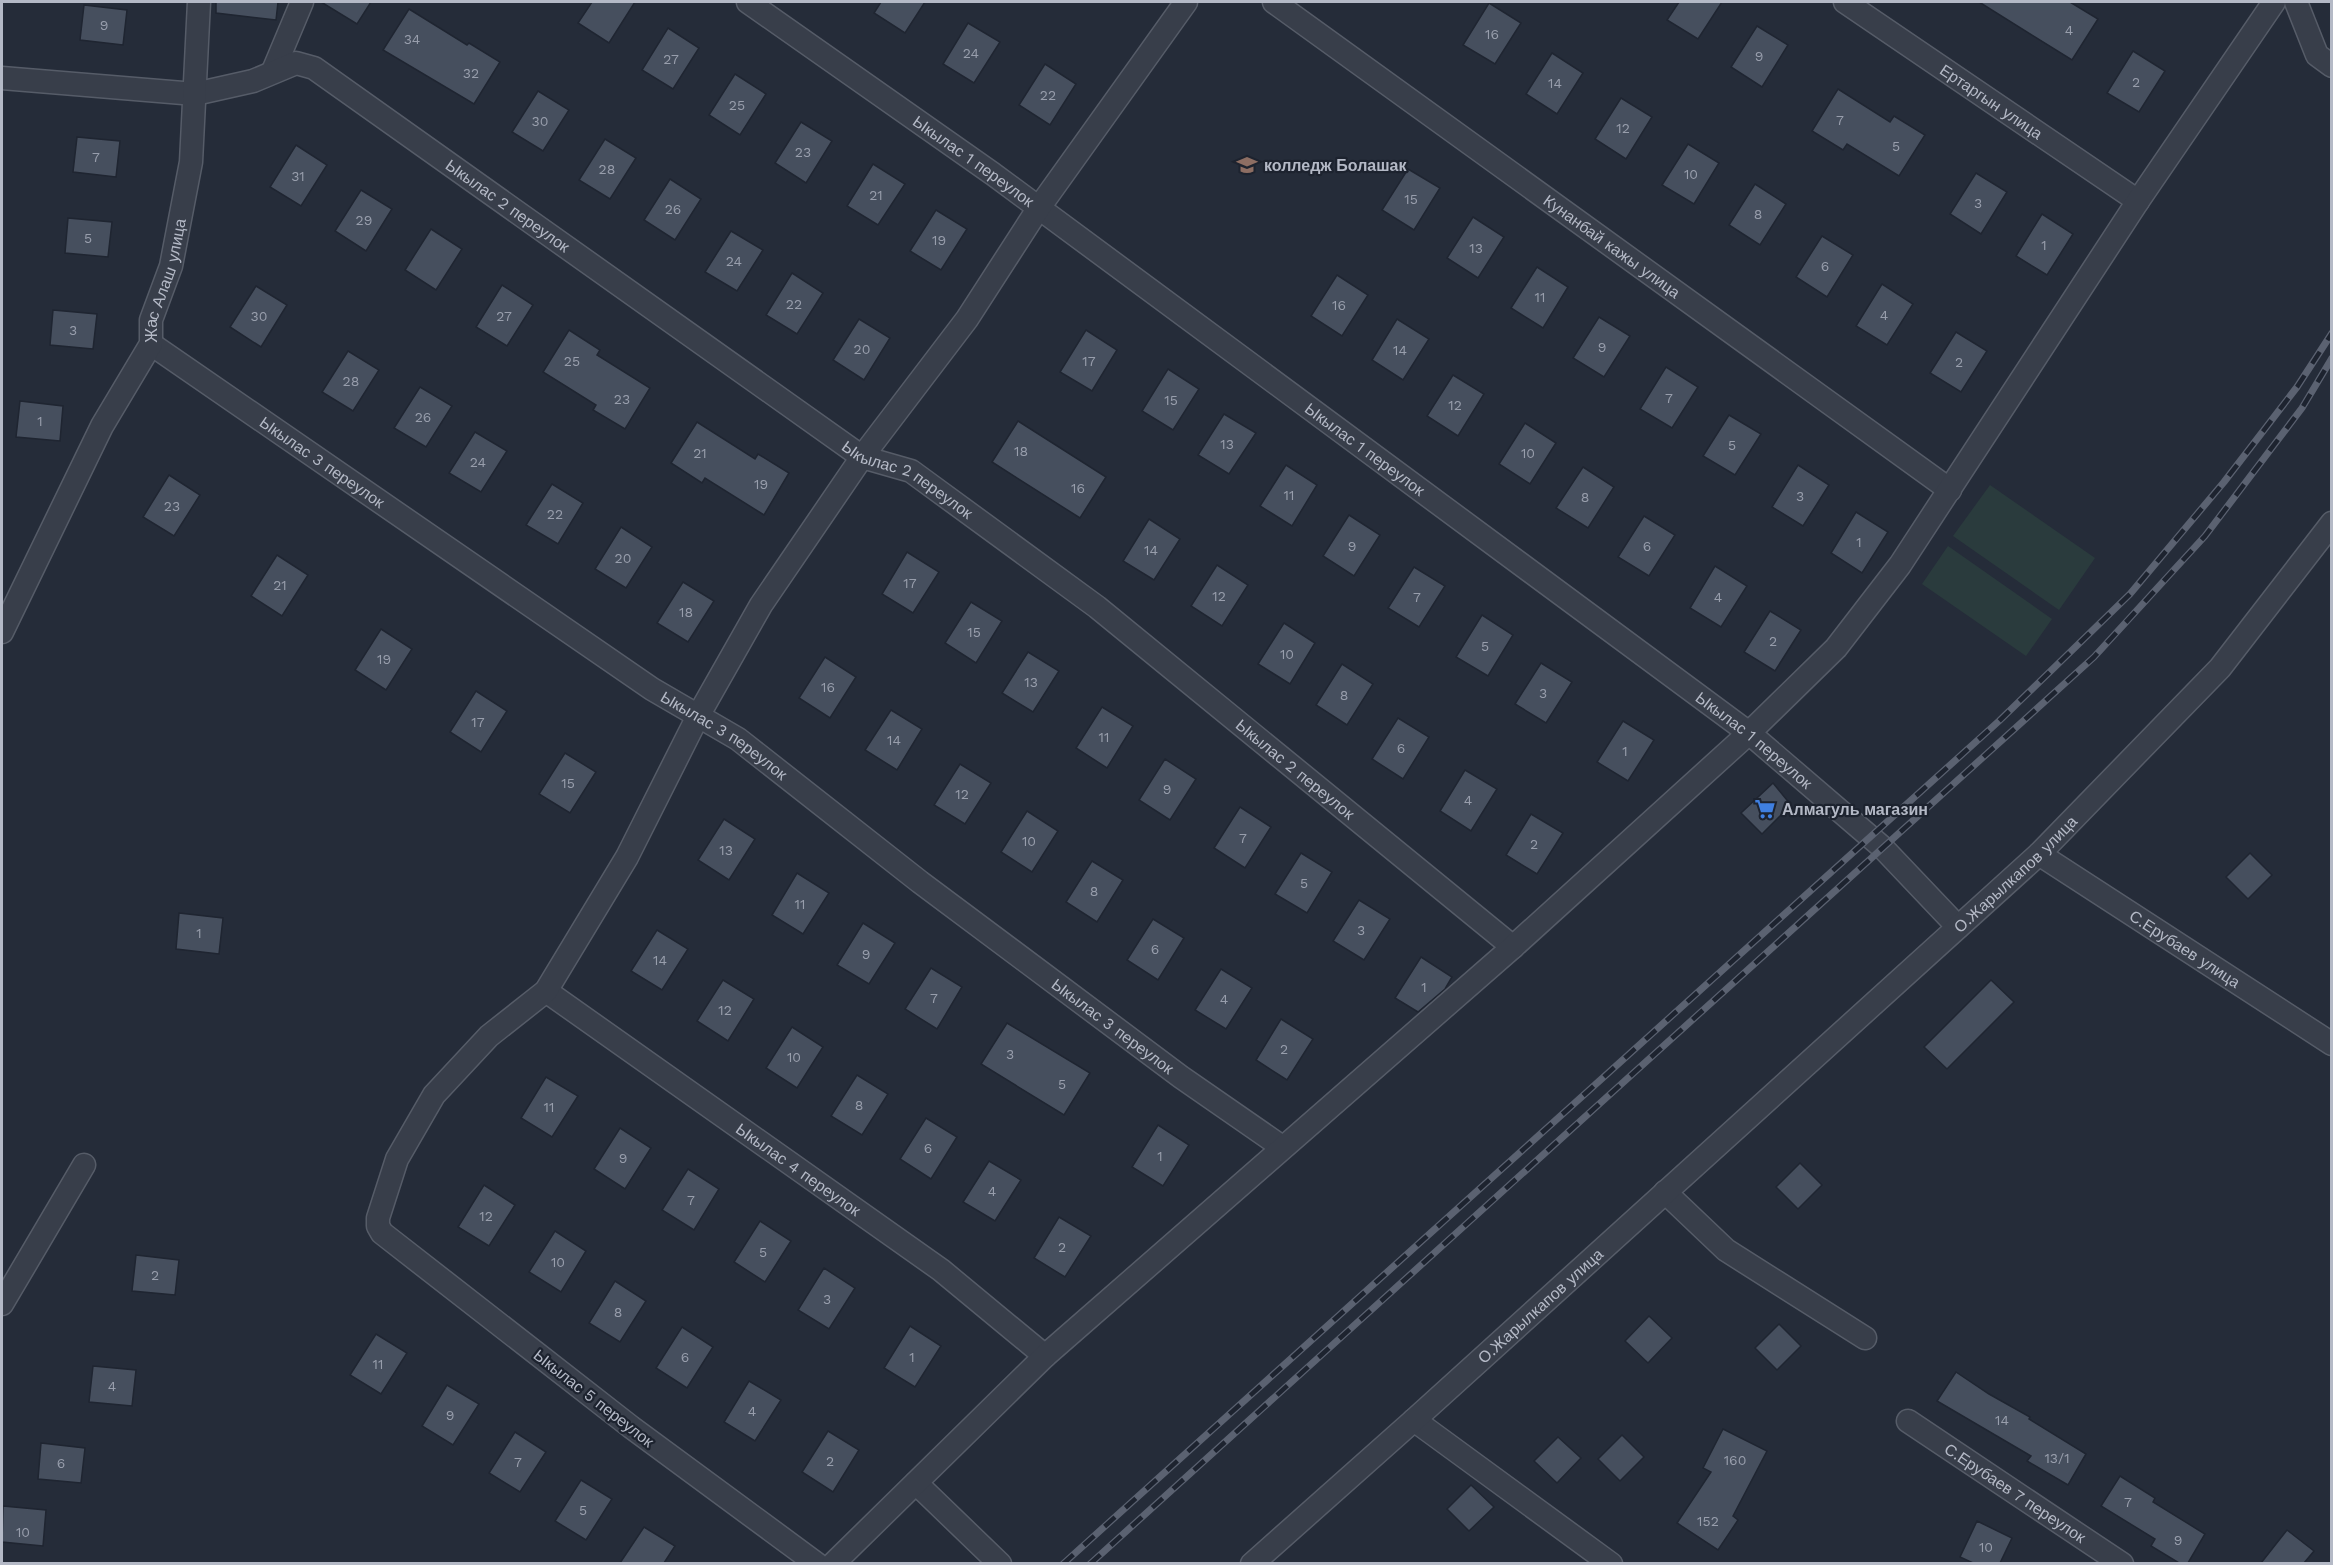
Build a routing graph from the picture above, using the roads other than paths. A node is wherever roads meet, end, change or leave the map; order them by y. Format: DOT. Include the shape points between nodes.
graph roads {
  1 [pos="199,2"];
  2 [pos="302,2"];
  3 [pos="748,2"];
  4 [pos="1186,2"];
  5 [pos="1274,2"];
  6 [pos="1845,2"];
  7 [pos="2274,2"];
  8 [pos="2296,2"];
  9 [pos="2331,66"];
  10 [pos="273,71"];
  11 [pos="2,78"];
  12 [pos="195,94"];
  13 [pos="2138,201"];
  14 [pos="1038,209"];
  15 [pos="151,344"];
  16 [pos="862,457"];
  17 [pos="1950,490"];
  18 [pos="2331,524"];
  19 [pos="2,632"];
  20 [pos="698,716"];
  21 [pos="1749,733"];
  22 [pos="2039,854"];
  23 [pos="1958,927"];
  24 [pos="1513,946"];
  25 [pos="546,991"];
  26 [pos="2331,1044"];
  27 [pos="1282,1147"];
  28 [pos="84,1166"];
  29 [pos="1665,1192"];
  30 [pos="2,1304"];
  31 [pos="1865,1338"];
  32 [pos="1045,1356"];
  33 [pos="1414,1420"];
  34 [pos="1908,1421"];
  35 [pos="916,1483"];
  36 [pos="817,1563"];
  37 [pos="833,1563"];
  38 [pos="1000,1563"];
  39 [pos="1252,1563"];
  40 [pos="1611,1563"];
  41 [pos="2122,1563"];
  1 -- 12 [label="street, Жас Алаш улица"];
  2 -- 10 [label="street"];
  3 -- 14 [label="street, Ыкылас 1 переулок"];
  4 -- 14 [label="street"];
  5 -- 17 [label="street, Кунанбай кажы улица"];
  6 -- 13 [label="street, Ертаргын улица"];
  7 -- 13 [label="street"];
  8 -- 9 [label="street" via="2317,55"];
  10 -- 12 [label="street, Ыкылас 2 переулок" via="253,81"];
  10 -- 16 [label="street, Ыкылас 2 переулок" via="296,63 314,68"];
  11 -- 12 [label="street, Ыкылас 2 переулок"];
  12 -- 15 [label="street, Жас Алаш улица" via="192,162 171,266 151,320"];
  13 -- 17 [label="street"];
  14 -- 16 [label="street" via="967,319"];
  14 -- 21 [label="street, Ыкылас 1 переулок"];
  15 -- 19 [label="street, Жас Алаш улица" via="102,426"];
  15 -- 20 [label="street, Ыкылас 3 переулок" via="652,689"];
  16 -- 20 [label="street" via="760,605"];
  16 -- 24 [label="street, Ыкылас 2 переулок" via="911,471 1097,607"];
  17 -- 21 [label="street" via="1900,565 1836,648"];
  18 -- 22 [label="street, О.Жарылкапов улица" via="2220,668"];
  20 -- 25 [label="street" via="627,857"];
  20 -- 27 [label="street, Ыкылас 3 переулок" via="738,739 930,889 1181,1077"];
  21 -- 23 [label="street, Ыкылас 1 переулок" via="1882,847"];
  21 -- 24 [label="street"];
  22 -- 23 [label="street, О.Жарылкапов улица"];
  22 -- 26 [label="street, С.Ерубаев улица"];
  23 -- 29 [label="street, О.Жарылкапов улица"];
  24 -- 27 [label="street"];
  25 -- 32 [label="street, Ыкылас 4 переулок" via="941,1270"];
  25 -- 36 [label="street, Ыкылас 5 переулок" via="489,1036 434,1095 397,1160 378,1226 631,1427"];
  27 -- 32 [label="street"];
  28 -- 30 [label="street"];
  29 -- 31 [label="street" via="1726,1250"];
  29 -- 33 [label="street, О.Жарылкапов улица"];
  32 -- 35 [label="street"];
  33 -- 39 [label="street, О.Жарылкапов улица"];
  33 -- 40 [label="street"];
  34 -- 41 [label="street, С.Ерубаев 7 переулок"];
  35 -- 37 [label="street"];
  35 -- 38 [label="street"];
}
